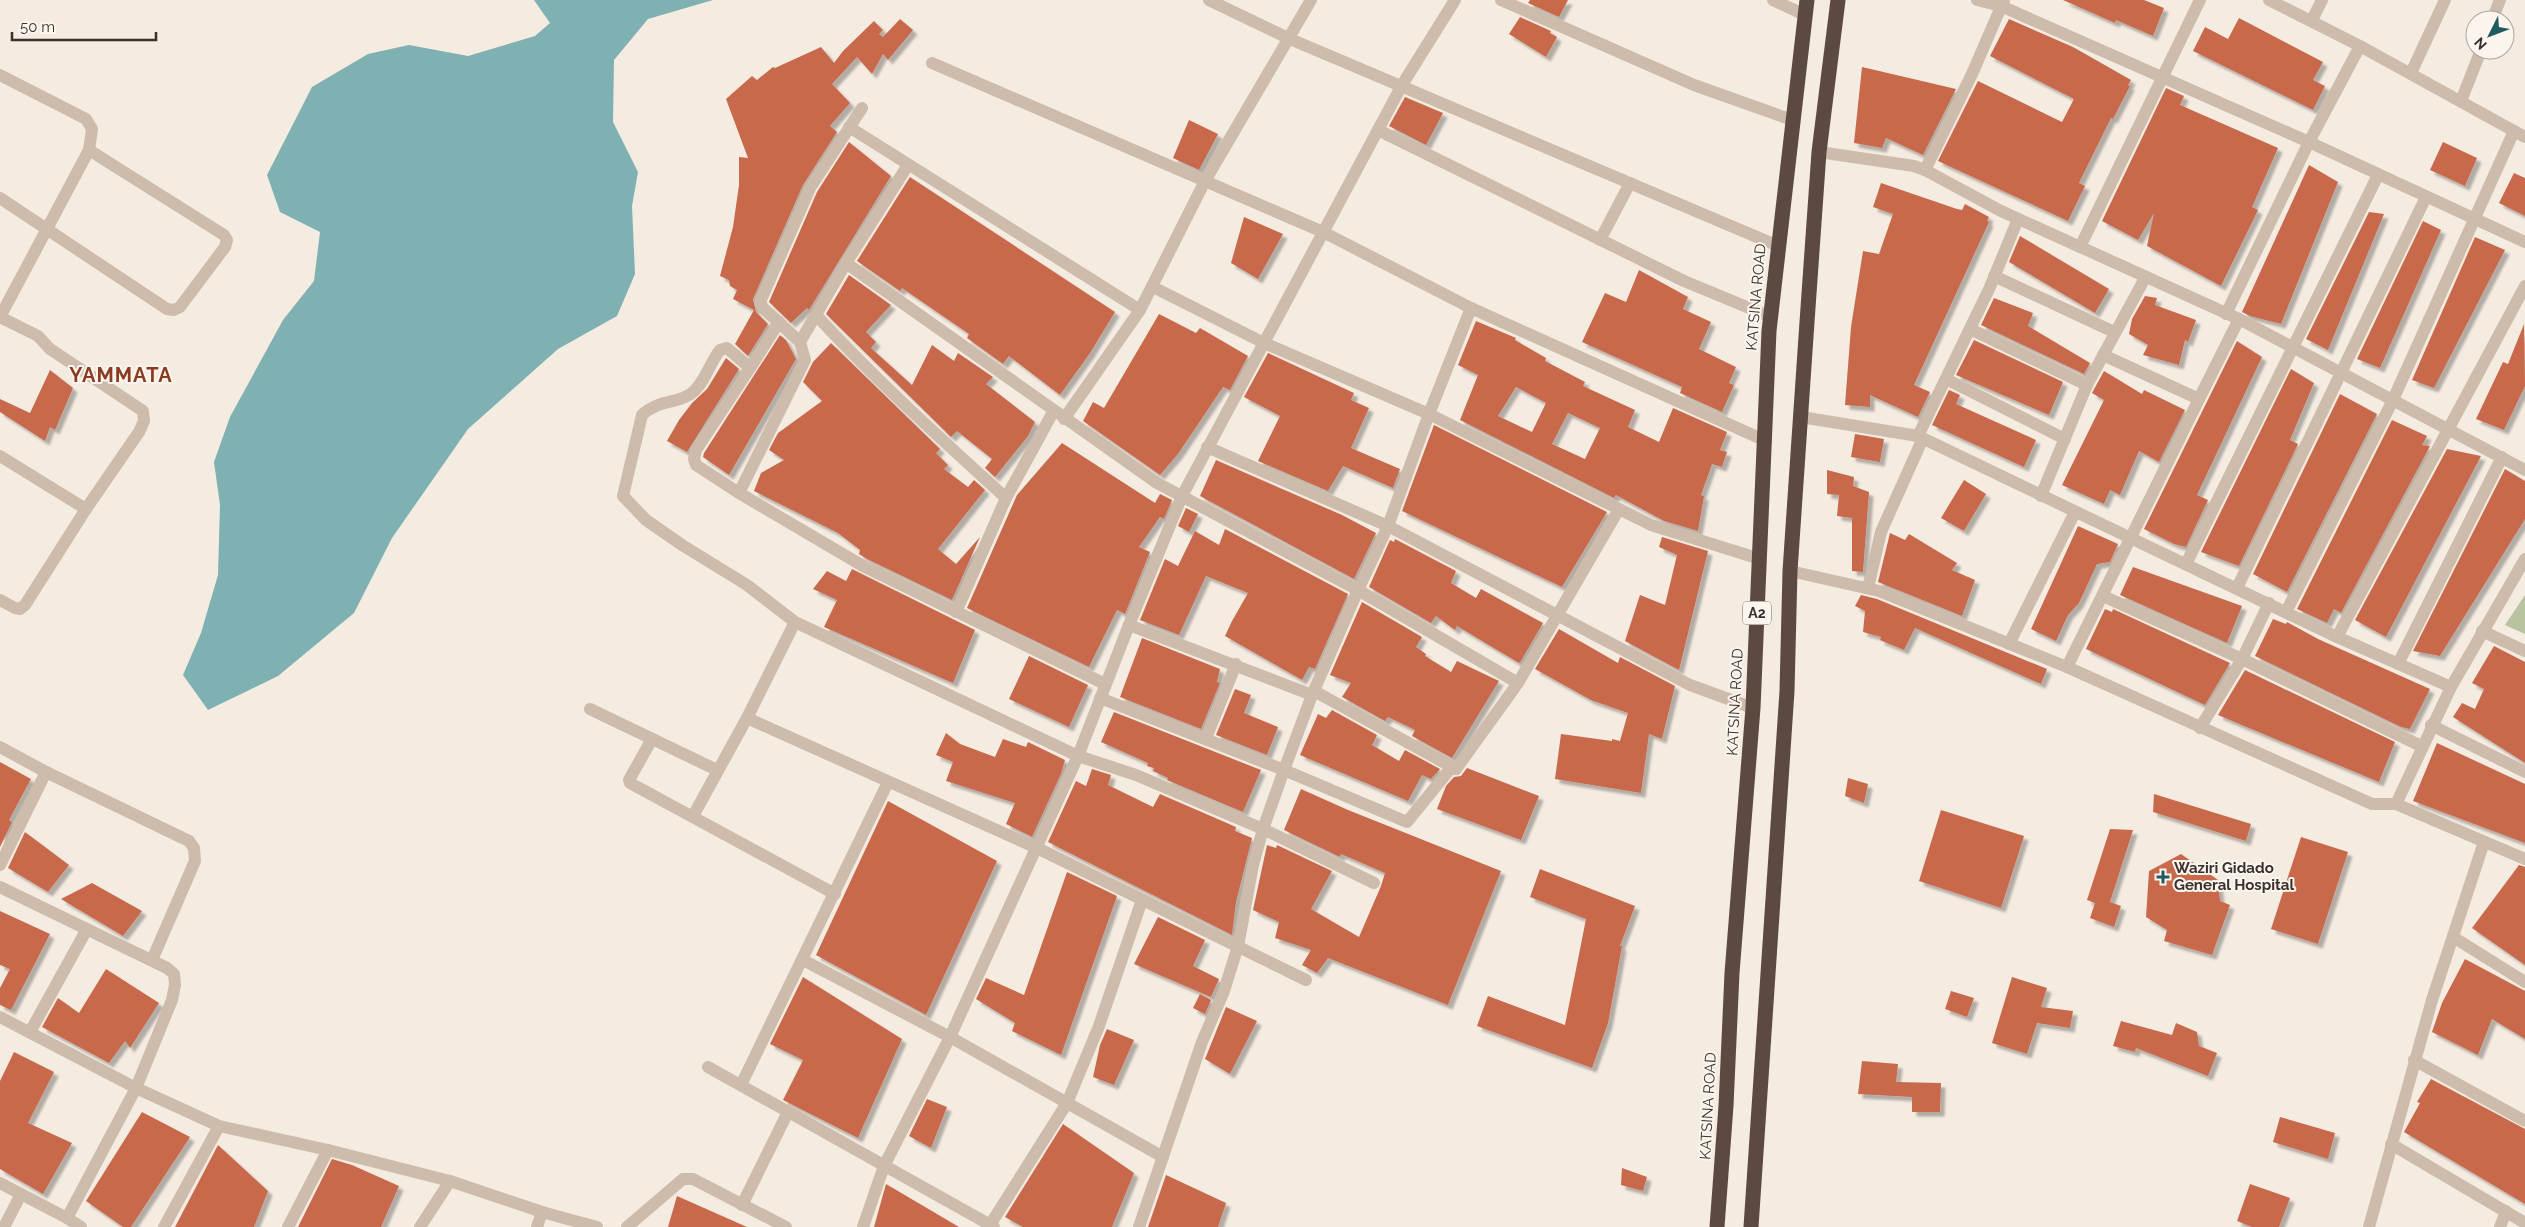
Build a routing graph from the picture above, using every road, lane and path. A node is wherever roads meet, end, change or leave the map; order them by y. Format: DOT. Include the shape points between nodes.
graph roads {
  1 [pos="1209,0"];
  2 [pos="1311,0"];
  3 [pos="1455,0"];
  4 [pos="1501,0"];
  5 [pos="1773,0"];
  6 [pos="1807,0"];
  7 [pos="1838,0"];
  8 [pos="1977,0"];
  9 [pos="2200,0"];
  10 [pos="2269,0"];
  11 [pos="2322,0"];
  12 [pos="2446,0"];
  13 [pos="2002,3"];
  14 [pos="1805,15"];
  15 [pos="2312,20"];
  16 [pos="1290,39"];
  17 [pos="2360,46"];
  18 [pos="2477,60"];
  19 [pos="932,63"];
  20 [pos="2411,73"];
  21 [pos="0,75"];
  22 [pos="2162,77"];
  23 [pos="1402,85"];
  24 [pos="2461,101"];
  25 [pos="862,108"];
  26 [pos="1792,120"];
  27 [pos="849,127"];
  28 [pos="1378,130"];
  29 [pos="2520,134"];
  30 [pos="2310,142"];
  31 [pos="89,150"];
  32 [pos="1819,152"];
  33 [pos="908,165"];
  34 [pos="1925,170"];
  35 [pos="2378,175"];
  36 [pos="1205,181"];
  37 [pos="1630,183"];
  38 [pos="2426,197"];
  39 [pos="0,198"];
  40 [pos="2018,219"];
  41 [pos="2476,220"];
  42 [pos="48,228"];
  43 [pos="1323,232"];
  44 [pos="1600,240"];
  45 [pos="2525,242"];
  46 [pos="1778,246"];
  47 [pos="2080,246"];
  48 [pos="846,263"];
  49 [pos="1994,276"];
  50 [pos="2145,278"];
  51 [pos="2525,286"];
  52 [pos="1154,287"];
  53 [pos="1471,308"];
  54 [pos="1140,310"];
  55 [pos="816,314"];
  56 [pos="2226,314"];
  57 [pos="0,317"];
  58 [pos="1771,317"];
  59 [pos="2239,320"];
  60 [pos="779,322"];
  61 [pos="1970,329"];
  62 [pos="2114,332"];
  63 [pos="800,342"];
  64 [pos="1264,343"];
  65 [pos="2294,347"];
  66 [pos="2103,355"];
  67 [pos="750,368"];
  68 [pos="2342,374"];
  69 [pos="1946,379"];
  70 [pos="2086,386"];
  71 [pos="2199,399"];
  72 [pos="2392,402"];
  73 [pos="1429,414"];
  74 [pos="1059,416"];
  75 [pos="1801,417"];
  76 [pos="2448,431"];
  77 [pos="1921,437"];
  78 [pos="2065,439"];
  79 [pos="1766,441"];
  80 [pos="1207,447"];
  81 [pos="0,456"];
  82 [pos="2502,457"];
  83 [pos="2525,470"];
  84 [pos="739,493"];
  85 [pos="1182,496"];
  86 [pos="2041,496"];
  87 [pos="1006,498"];
  88 [pos="86,509"];
  89 [pos="1619,509"];
  90 [pos="2075,512"];
  91 [pos="1388,526"];
  92 [pos="2130,539"];
  93 [pos="2525,559"];
  94 [pos="1760,560"];
  95 [pos="2186,564"];
  96 [pos="1790,571"];
  97 [pos="1868,588"];
  98 [pos="2237,588"];
  99 [pos="1358,590"];
  100 [pos="2103,596"];
  101 [pos="0,600"];
  102 [pos="2269,603"];
  103 [pos="956,612"];
  104 [pos="2286,612"];
  105 [pos="1556,615"];
  106 [pos="795,622"];
  107 [pos="1128,625"];
  108 [pos="2482,630"];
  109 [pos="2337,636"];
  110 [pos="2008,644"];
  111 [pos="2525,651"];
  112 [pos="2242,658"];
  113 [pos="1236,664"];
  114 [pos="2398,664"];
  115 [pos="2067,667"];
  116 [pos="1518,683"];
  117 [pos="1105,684"];
  118 [pos="2451,687"];
  119 [pos="1313,693"];
  120 [pos="1100,698"];
  121 [pos="1753,708"];
  122 [pos="590,709"];
  123 [pos="746,718"];
  124 [pos="2431,726"];
  125 [pos="2200,728"];
  126 [pos="652,738"];
  127 [pos="1206,738"];
  128 [pos="2421,746"];
  129 [pos="0,747"];
  130 [pos="1078,756"];
  131 [pos="1456,769"];
  132 [pos="717,770"];
  133 [pos="1284,770"];
  134 [pos="46,772"];
  135 [pos="2525,772"];
  136 [pos="888,782"];
  137 [pos="2396,804"];
  138 [pos="693,816"];
  139 [pos="1263,829"];
  140 [pos="2484,842"];
  141 [pos="1037,848"];
  142 [pos="2525,859"];
  143 [pos="0,864"];
  144 [pos="1374,883"];
  145 [pos="0,887"];
  146 [pos="835,894"];
  147 [pos="1142,900"];
  148 [pos="86,929"];
  149 [pos="2453,937"];
  150 [pos="1238,946"];
  151 [pos="152,960"];
  152 [pos="803,960"];
  153 [pos="1306,980"];
  154 [pos="2525,982"];
  155 [pos="0,1017"];
  156 [pos="30,1032"];
  157 [pos="950,1037"];
  158 [pos="2414,1060"];
  159 [pos="708,1067"];
  160 [pos="741,1086"];
  161 [pos="136,1088"];
  162 [pos="1067,1103"];
  163 [pos="788,1112"];
  164 [pos="2525,1121"];
  165 [pos="219,1126"];
  166 [pos="2391,1144"];
  167 [pos="328,1150"];
  168 [pos="1163,1157"];
  169 [pos="884,1166"];
  170 [pos="450,1181"];
  171 [pos="0,1183"];
  172 [pos="21,1194"];
  173 [pos="742,1205"];
  174 [pos="2506,1211"];
  175 [pos="542,1212"];
  176 [pos="67,1218"];
  177 [pos="2525,1223"];
  178 [pos="992,1226"];
  179 [pos="4,1227"];
  180 [pos="81,1227"];
  181 [pos="164,1227"];
  182 [pos="288,1227"];
  183 [pos="420,1227"];
  184 [pos="537,1227"];
  185 [pos="597,1227"];
  186 [pos="627,1227"];
  187 [pos="786,1227"];
  188 [pos="863,1227"];
  189 [pos="1139,1227"];
  190 [pos="1717,1227"];
  191 [pos="1751,1227"];
  192 [pos="2369,1227"];
  193 [pos="2500,1227"];
  1 -- 16 [label="street"];
  2 -- 16 [label="street"];
  3 -- 23 [label="street"];
  4 -- 26 [label="street" via="1694,85"];
  5 -- 14 [label="street"];
  6 -- 14 [label="highway, KATSINA ROAD / A2"];
  7 -- 32 [label="highway, A2"];
  8 -- 13 [label="street"];
  9 -- 22 [label="street"];
  10 -- 15 [label="street"];
  11 -- 15 [label="street"];
  12 -- 20 [label="street"];
  13 -- 22 [label="street"];
  13 -- 34 [label="street"];
  14 -- 26 [label="highway, KATSINA ROAD / A2"];
  15 -- 17 [label="street"];
  16 -- 23 [label="street"];
  16 -- 36 [label="street"];
  17 -- 20 [label="street"];
  17 -- 30 [label="street"];
  18 -- 24 [label="street"];
  19 -- 36 [label="street"];
  20 -- 24 [label="street"];
  21 -- 31 [label="street" via="86,118 92,129"];
  22 -- 30 [label="street"];
  22 -- 47 [label="street"];
  23 -- 28 [label="street"];
  23 -- 37 [label="street"];
  24 -- 29 [label="street"];
  25 -- 27 [label="street"];
  26 -- 46 [label="highway, KATSINA ROAD / A2"];
  27 -- 33 [label="street"];
  27 -- 60 [label="street" via="810,188 760,302"];
  28 -- 43 [label="street"];
  28 -- 44 [label="street"];
  29 -- 41 [label="street"];
  30 -- 35 [label="street"];
  30 -- 56 [label="street"];
  31 -- 42 [label="street"];
  31 -- 42 [label="street" via="224,235 227,240 225,247 180,307 174,310 167,309"];
  32 -- 34 [label="street"];
  32 -- 75 [label="highway, A2"];
  33 -- 48 [label="street"];
  33 -- 54 [label="street"];
  34 -- 40 [label="street"];
  35 -- 38 [label="street"];
  35 -- 65 [label="street"];
  36 -- 43 [label="street"];
  36 -- 52 [label="street"];
  37 -- 44 [label="street"];
  37 -- 46 [label="street"];
  38 -- 41 [label="street"];
  38 -- 68 [label="street"];
  39 -- 42 [label="street"];
  40 -- 47 [label="street"];
  40 -- 49 [label="street"];
  41 -- 45 [label="street"];
  41 -- 72 [label="street"];
  42 -- 57 [label="street"];
  43 -- 53 [label="street"];
  43 -- 64 [label="street"];
  44 -- 58 [label="street" via="1684,281"];
  46 -- 58 [label="highway, KATSINA ROAD / A2"];
  47 -- 50 [label="street"];
  48 -- 55 [label="street"];
  48 -- 74 [label="street"];
  49 -- 61 [label="street"];
  49 -- 62 [label="street"];
  50 -- 56 [label="street"];
  50 -- 62 [label="street"];
  51 -- 76 [label="street"];
  52 -- 54 [label="street"];
  52 -- 64 [label="street"];
  53 -- 73 [label="street"];
  53 -- 79 [label="street"];
  54 -- 74 [label="street"];
  55 -- 63 [label="street"];
  55 -- 87 [label="street" via="855,357"];
  56 -- 59 [label="street"];
  57 -- 88 [label="street" via="38,336 50,350 143,411 144,421 139,432"];
  58 -- 79 [label="highway, KATSINA ROAD / A2"];
  59 -- 65 [label="street"];
  59 -- 71 [label="street"];
  60 -- 63 [label="street"];
  60 -- 67 [label="street"];
  61 -- 69 [label="street"];
  61 -- 70 [label="street"];
  62 -- 66 [label="street"];
  63 -- 84 [label="street" via="805,360"];
  64 -- 73 [label="street"];
  64 -- 80 [label="street"];
  65 -- 68 [label="street"];
  65 -- 95 [label="street"];
  66 -- 70 [label="street"];
  66 -- 71 [label="street"];
  67 -- 84 [label="street" via="696,450 694,459 696,466"];
  67 -- 106 [label="street" via="727,348 720,350 690,395 652,406 642,415 623,496 646,520 747,584"];
  68 -- 72 [label="street"];
  68 -- 98 [label="street"];
  69 -- 77 [label="street"];
  69 -- 78 [label="street"];
  70 -- 78 [label="street"];
  71 -- 92 [label="street"];
  72 -- 76 [label="street"];
  72 -- 104 [label="street"];
  73 -- 89 [label="street"];
  73 -- 91 [label="street"];
  74 -- 85 [label="street" via="1156,483"];
  74 -- 87 [label="street"];
  75 -- 77 [label="street"];
  75 -- 96 [label="highway, A2"];
  76 -- 82 [label="street"];
  76 -- 109 [label="street"];
  77 -- 86 [label="street"];
  77 -- 97 [label="street" via="1881,532"];
  78 -- 86 [label="street"];
  79 -- 94 [label="highway, KATSINA ROAD / A2"];
  80 -- 85 [label="street"];
  80 -- 91 [label="street"];
  81 -- 88 [label="street"];
  82 -- 83 [label="street"];
  82 -- 114 [label="street"];
  84 -- 103 [label="street" via="863,566"];
  85 -- 99 [label="street"];
  85 -- 107 [label="street"];
  86 -- 90 [label="street"];
  87 -- 103 [label="street"];
  88 -- 101 [label="street" via="25,605 20,609"];
  89 -- 94 [label="street" via="1651,525"];
  89 -- 105 [label="street"];
  90 -- 92 [label="street"];
  90 -- 110 [label="street"];
  91 -- 99 [label="street"];
  91 -- 105 [label="street"];
  92 -- 95 [label="street"];
  92 -- 100 [label="street"];
  93 -- 108 [label="street"];
  94 -- 121 [label="highway, KATSINA ROAD / A2"];
  95 -- 98 [label="street"];
  96 -- 97 [label="street"];
  96 -- 191 [label="highway, A2" via="1786,691"];
  97 -- 110 [label="street"];
  98 -- 102 [label="street"];
  99 -- 116 [label="street"];
  99 -- 119 [label="street"];
  100 -- 112 [label="street"];
  100 -- 115 [label="street"];
  102 -- 104 [label="street"];
  102 -- 112 [label="street"];
  103 -- 117 [label="street"];
  104 -- 109 [label="street"];
  105 -- 116 [label="street"];
  105 -- 121 [label="street" via="1690,685"];
  106 -- 123 [label="street"];
  106 -- 130 [label="street"];
  107 -- 113 [label="street"];
  107 -- 117 [label="street"];
  108 -- 111 [label="street"];
  108 -- 118 [label="street"];
  109 -- 114 [label="street"];
  110 -- 115 [label="street"];
  112 -- 125 [label="street"];
  112 -- 128 [label="street"];
  113 -- 119 [label="street"];
  113 -- 127 [label="street"];
  114 -- 118 [label="street"];
  115 -- 125 [label="street"];
  116 -- 131 [label="street"];
  117 -- 120 [label="street"];
  118 -- 124 [label="street"];
  119 -- 131 [label="street"];
  119 -- 133 [label="street"];
  120 -- 127 [label="street"];
  120 -- 130 [label="street"];
  121 -- 190 [label="highway, KATSINA ROAD / A2" via="1732,973"];
  122 -- 126 [label="street"];
  123 -- 132 [label="street"];
  123 -- 136 [label="street"];
  124 -- 128 [label="street"];
  124 -- 135 [label="street"];
  125 -- 137 [label="street" via="2372,804"];
  126 -- 132 [label="street"];
  126 -- 138 [label="street" via="629,781"];
  127 -- 133 [label="street"];
  128 -- 137 [label="street"];
  129 -- 134 [label="street"];
  130 -- 139 [label="street" via="1136,775"];
  130 -- 141 [label="street"];
  131 -- 133 [label="street" via="1451,768 1407,822"];
  132 -- 138 [label="street"];
  133 -- 139 [label="street"];
  134 -- 143 [label="street"];
  134 -- 151 [label="street" via="189,841 194,848 195,861"];
  136 -- 141 [label="street"];
  136 -- 146 [label="street"];
  137 -- 140 [label="street"];
  138 -- 146 [label="street"];
  139 -- 144 [label="street"];
  139 -- 150 [label="street"];
  140 -- 142 [label="street"];
  140 -- 149 [label="street"];
  141 -- 147 [label="street"];
  141 -- 157 [label="street"];
  145 -- 148 [label="street"];
  146 -- 152 [label="street"];
  147 -- 150 [label="street"];
  147 -- 162 [label="street" via="1099,1026"];
  148 -- 151 [label="street"];
  148 -- 156 [label="street"];
  149 -- 154 [label="street"];
  149 -- 158 [label="street"];
  150 -- 153 [label="street"];
  150 -- 168 [label="street"];
  151 -- 161 [label="street" via="174,974 175,985 172,1000"];
  152 -- 157 [label="street"];
  152 -- 160 [label="street"];
  155 -- 156 [label="street"];
  156 -- 161 [label="street"];
  157 -- 162 [label="street"];
  157 -- 169 [label="street"];
  158 -- 164 [label="street"];
  158 -- 166 [label="street"];
  159 -- 160 [label="street"];
  160 -- 163 [label="street"];
  161 -- 165 [label="street"];
  161 -- 176 [label="street"];
  162 -- 168 [label="street"];
  162 -- 178 [label="street"];
  163 -- 169 [label="street"];
  163 -- 173 [label="street"];
  165 -- 167 [label="street"];
  165 -- 181 [label="street"];
  166 -- 174 [label="street"];
  166 -- 192 [label="street"];
  167 -- 170 [label="street"];
  167 -- 182 [label="street"];
  168 -- 189 [label="street"];
  169 -- 178 [label="street"];
  169 -- 188 [label="street"];
  170 -- 175 [label="street"];
  170 -- 183 [label="street"];
  171 -- 172 [label="street"];
  172 -- 176 [label="street"];
  172 -- 179 [label="street"];
  173 -- 186 [label="street" via="688,1178"];
  173 -- 187 [label="street"];
  174 -- 177 [label="street"];
  174 -- 193 [label="street"];
  175 -- 184 [label="street"];
  175 -- 185 [label="street"];
  176 -- 180 [label="street"];
}
